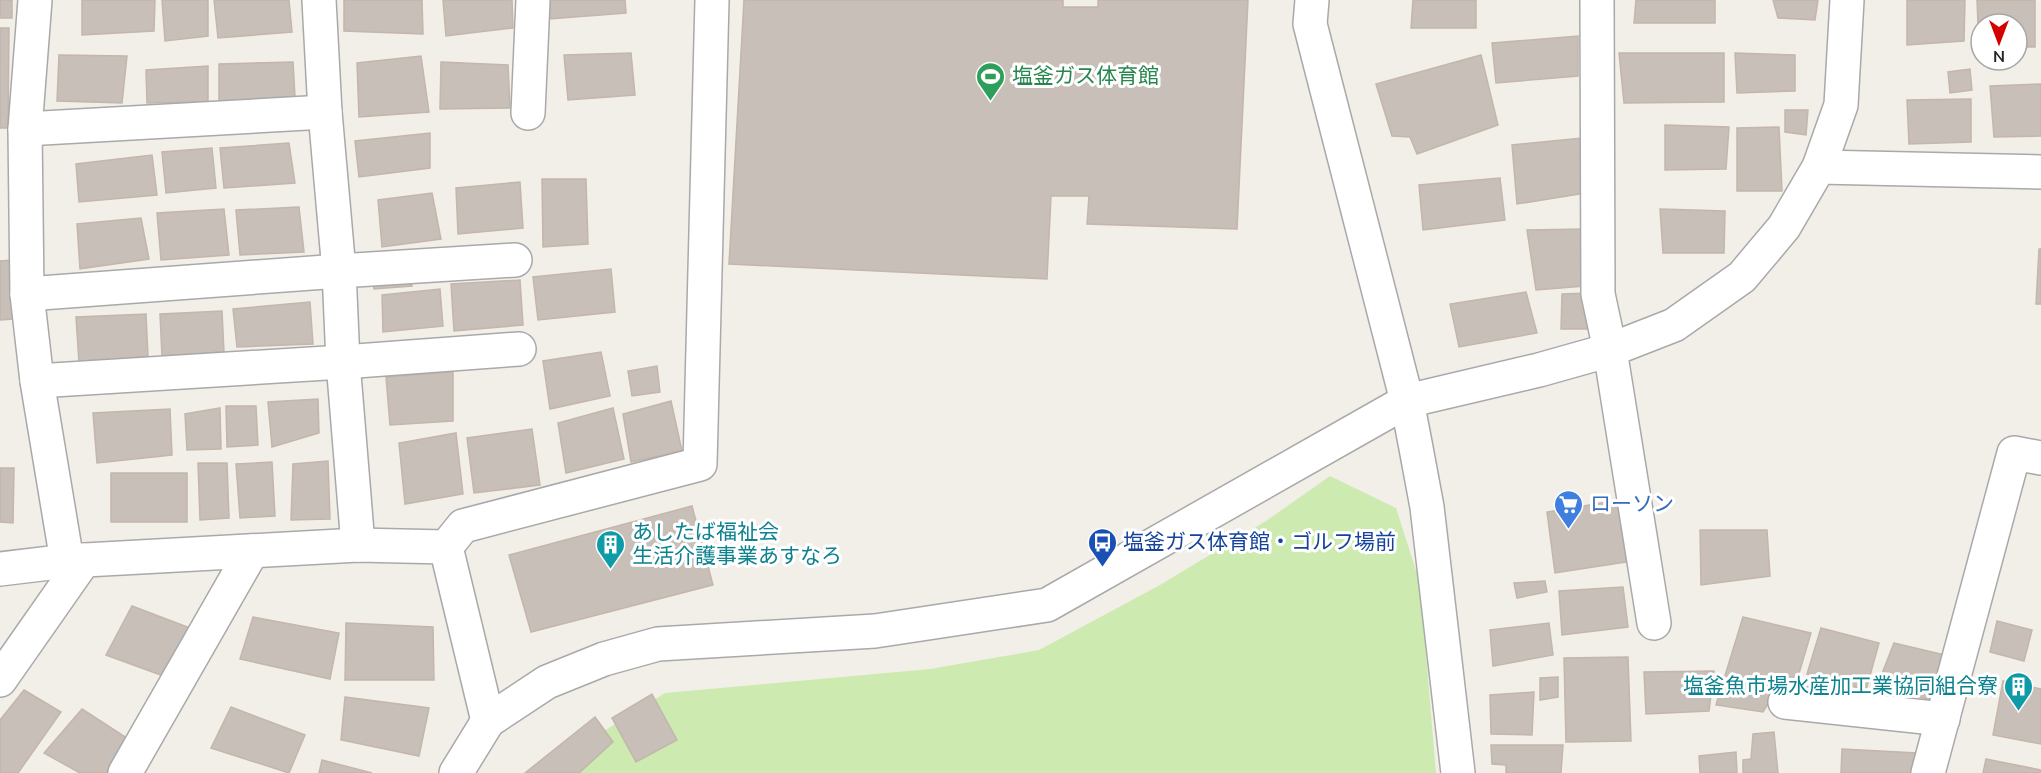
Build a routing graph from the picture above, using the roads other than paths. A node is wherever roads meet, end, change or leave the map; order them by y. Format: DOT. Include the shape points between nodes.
graph roads {
  1 [pos="35,0"];
  2 [pos="319,0"];
  3 [pos="533,0"];
  4 [pos="712,0"];
  5 [pos="1312,0"];
  6 [pos="1597,0"];
  7 [pos="1847,0"];
  8 [pos="325,112"];
  9 [pos="528,113"];
  10 [pos="25,129"];
  11 [pos="1819,167"];
  12 [pos="2041,172"];
  13 [pos="514,260"];
  14 [pos="339,271"];
  15 [pos="27,294"];
  16 [pos="519,349"];
  17 [pos="1610,350"];
  18 [pos="343,362"];
  19 [pos="37,381"];
  20 [pos="1407,401"];
  21 [pos="2041,458"];
  22 [pos="358,544"];
  23 [pos="446,547"];
  24 [pos="252,551"];
  25 [pos="76,561"];
  26 [pos="0,569"];
  27 [pos="1654,623"];
  28 [pos="0,680"];
  29 [pos="1785,702"];
  30 [pos="1942,719"];
  31 [pos="488,721"];
  32 [pos="126,773"];
  33 [pos="456,773"];
  34 [pos="1458,773"];
  35 [pos="1928,773"];
  1 -- 10 [label="street"];
  2 -- 8 [label="street"];
  3 -- 9 [label="street"];
  4 -- 23 [label="street" via="700,464 463,526"];
  5 -- 20 [label="street" via="1310,24"];
  6 -- 17 [label="street" via="1598,294"];
  7 -- 11 [label="street" via="1842,105"];
  8 -- 10 [label="street"];
  8 -- 14 [label="street"];
  10 -- 15 [label="street"];
  11 -- 12 [label="street"];
  11 -- 17 [label="street" via="1784,227 1742,277 1674,325"];
  13 -- 14 [label="street"];
  14 -- 15 [label="street"];
  14 -- 18 [label="street"];
  15 -- 19 [label="street"];
  16 -- 18 [label="street"];
  17 -- 20 [label="street"];
  17 -- 27 [label="street"];
  18 -- 19 [label="street"];
  18 -- 22 [label="street"];
  19 -- 25 [label="street"];
  20 -- 31 [label="street" via="1047,605 875,631 658,644 604,659 547,682"];
  20 -- 34 [label="street" via="1427,507"];
  21 -- 30 [label="street" via="2014,453"];
  22 -- 23 [label="street"];
  22 -- 24 [label="street"];
  23 -- 31 [label="street"];
  24 -- 25 [label="street"];
  24 -- 32 [label="street"];
  25 -- 26 [label="street"];
  25 -- 28 [label="street"];
  29 -- 30 [label="street"];
  30 -- 35 [label="street"];
  31 -- 33 [label="street"];
}
